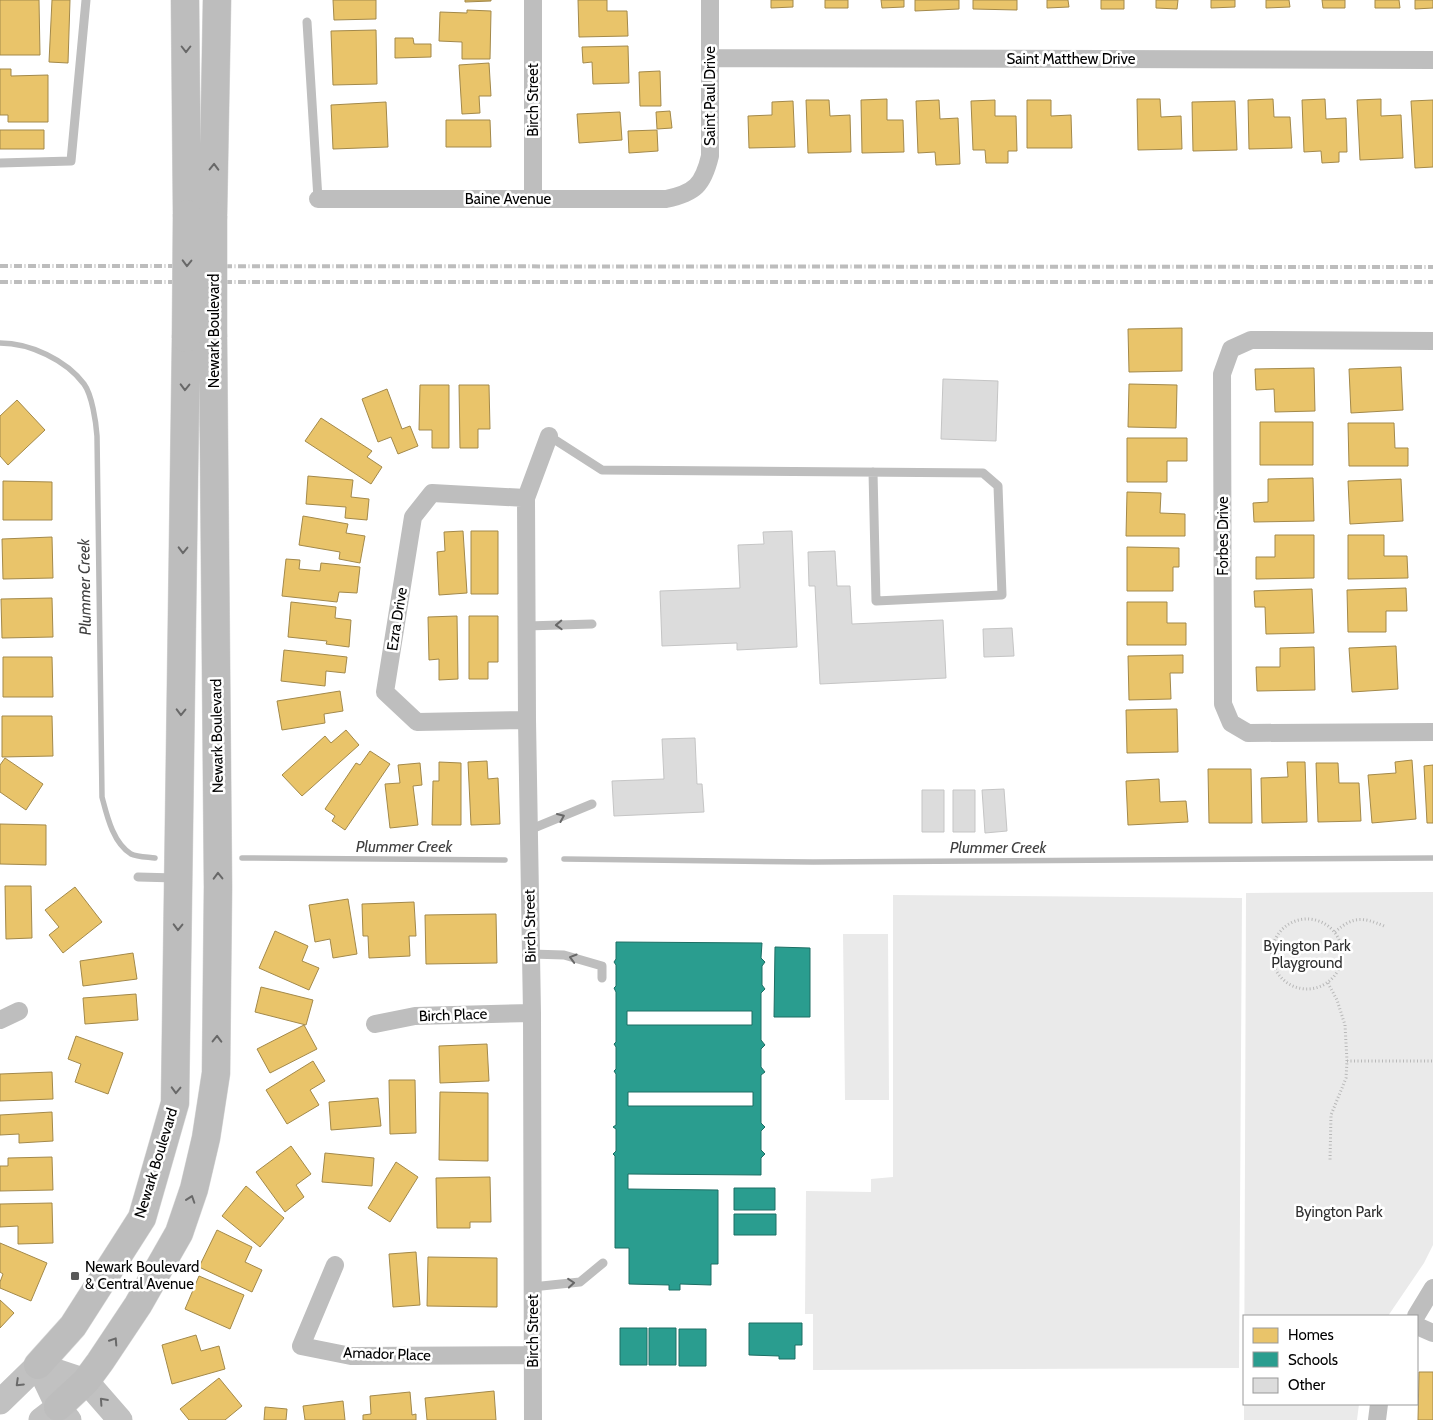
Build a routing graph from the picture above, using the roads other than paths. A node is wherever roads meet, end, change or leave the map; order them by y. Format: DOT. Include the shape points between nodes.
graph roads {
  1 [pos="86,0"];
  2 [pos="185,0"];
  3 [pos="217,0"];
  4 [pos="533,0"];
  5 [pos="710,0"];
  6 [pos="307,22"];
  7 [pos="710,58"];
  8 [pos="1433,60"];
  9 [pos="0,163"];
  10 [pos="696,188"];
  11 [pos="318,199"];
  12 [pos="533,199"];
  13 [pos="200,215"];
  14 [pos="1433,341"];
  15 [pos="549,436"];
  16 [pos="873,472"];
  17 [pos="526,498"];
  18 [pos="592,624"];
  19 [pos="527,626"];
  20 [pos="527,720"];
  21 [pos="1433,732"];
  22 [pos="592,804"];
  23 [pos="529,830"];
  24 [pos="138,877"];
  25 [pos="179,879"];
  26 [pos="531,954"];
  27 [pos="602,978"];
  28 [pos="19,1011"];
  29 [pos="532,1013"];
  30 [pos="0,1020"];
  31 [pos="375,1024"];
  32 [pos="603,1262"];
  33 [pos="336,1265"];
  34 [pos="532,1287"];
  35 [pos="1433,1288"];
  36 [pos="1417,1315"];
  37 [pos="1418,1326"];
  38 [pos="1433,1333"];
  39 [pos="533,1355"];
  40 [pos="38,1365"];
  41 [pos="86,1381"];
  42 [pos="0,1402"];
  43 [pos="1379,1405"];
  44 [pos="56,1416"];
  45 [pos="120,1420"];
  46 [pos="533,1420"];
  47 [pos="1377,1420"];
  1 -- 9 [label="lane" via="71,161"];
  2 -- 13 [label="main road, Newark Boulevard, one-way"];
  13 -- 3 [label="main road, Newark Boulevard, one-way"];
  4 -- 12 [label="street, Birch Street"];
  5 -- 7 [label="street, Saint Paul Drive"];
  6 -- 11 [label="lane"];
  7 -- 8 [label="street, Saint Matthew Drive"];
  7 -- 10 [label="street, Saint Paul Drive" via="710,156 705,174"];
  10 -- 12 [label="street, Baine Avenue" via="682,196 666,199"];
  11 -- 12 [label="street, Baine Avenue"];
  13 -- 25 [label="main road, Newark Boulevard, one-way, bridge" via="186,338"];
  41 -- 13 [label="main road, Newark Boulevard, one-way, bridge" via="138,1305 179,1233 206,1138 216,1073 218,887 213,337"];
  14 -- 21 [label="street, Forbes Drive" via="1251,340 1231,349 1222,384 1223,704 1231,723 1248,733"];
  15 -- 16 [label="lane" via="602,470"];
  15 -- 17 [label="street, Birch Street"];
  16 -- 16 [label="lane" via="983,473 998,486 1002,595 876,601"];
  17 -- 19 [label="street, Birch Street"];
  17 -- 20 [label="street, Ezra Drive" via="432,493 413,517 385,692 417,722"];
  18 -- 19 [label="lane, one-way"];
  19 -- 20 [label="street, Birch Street"];
  20 -- 23 [label="street, Birch Street"];
  23 -- 22 [label="lane, one-way"];
  23 -- 26 [label="street, Birch Street"];
  24 -- 25 [label="lane"];
  25 -- 40 [label="main road, Newark Boulevard, one-way" via="175,1103 142,1218 73,1326"];
  27 -- 26 [label="lane, one-way" via="602,966 564,955"];
  26 -- 29 [label="street, Birch Street"];
  28 -- 30 [label="street"];
  29 -- 31 [label="street, Birch Place" via="415,1016"];
  29 -- 34 [label="street, Birch Street"];
  34 -- 32 [label="lane, one-way" via="580,1282"];
  33 -- 39 [label="street, Amador Place" via="301,1346 350,1356"];
  34 -- 39 [label="street, Birch Street"];
  35 -- 36 [label="street"];
  37 -- 38 [label="street"];
  39 -- 46 [label="street, Birch Street"];
  40 -- 41 [label="main road"];
  40 -- 42 [label="main road, one-way"];
  40 -- 44 [label="main road"];
  41 -- 44 [label="main road, Newark Boulevard"];
  45 -- 41 [label="main road, one-way"];
  43 -- 47 [label="street"];
}
